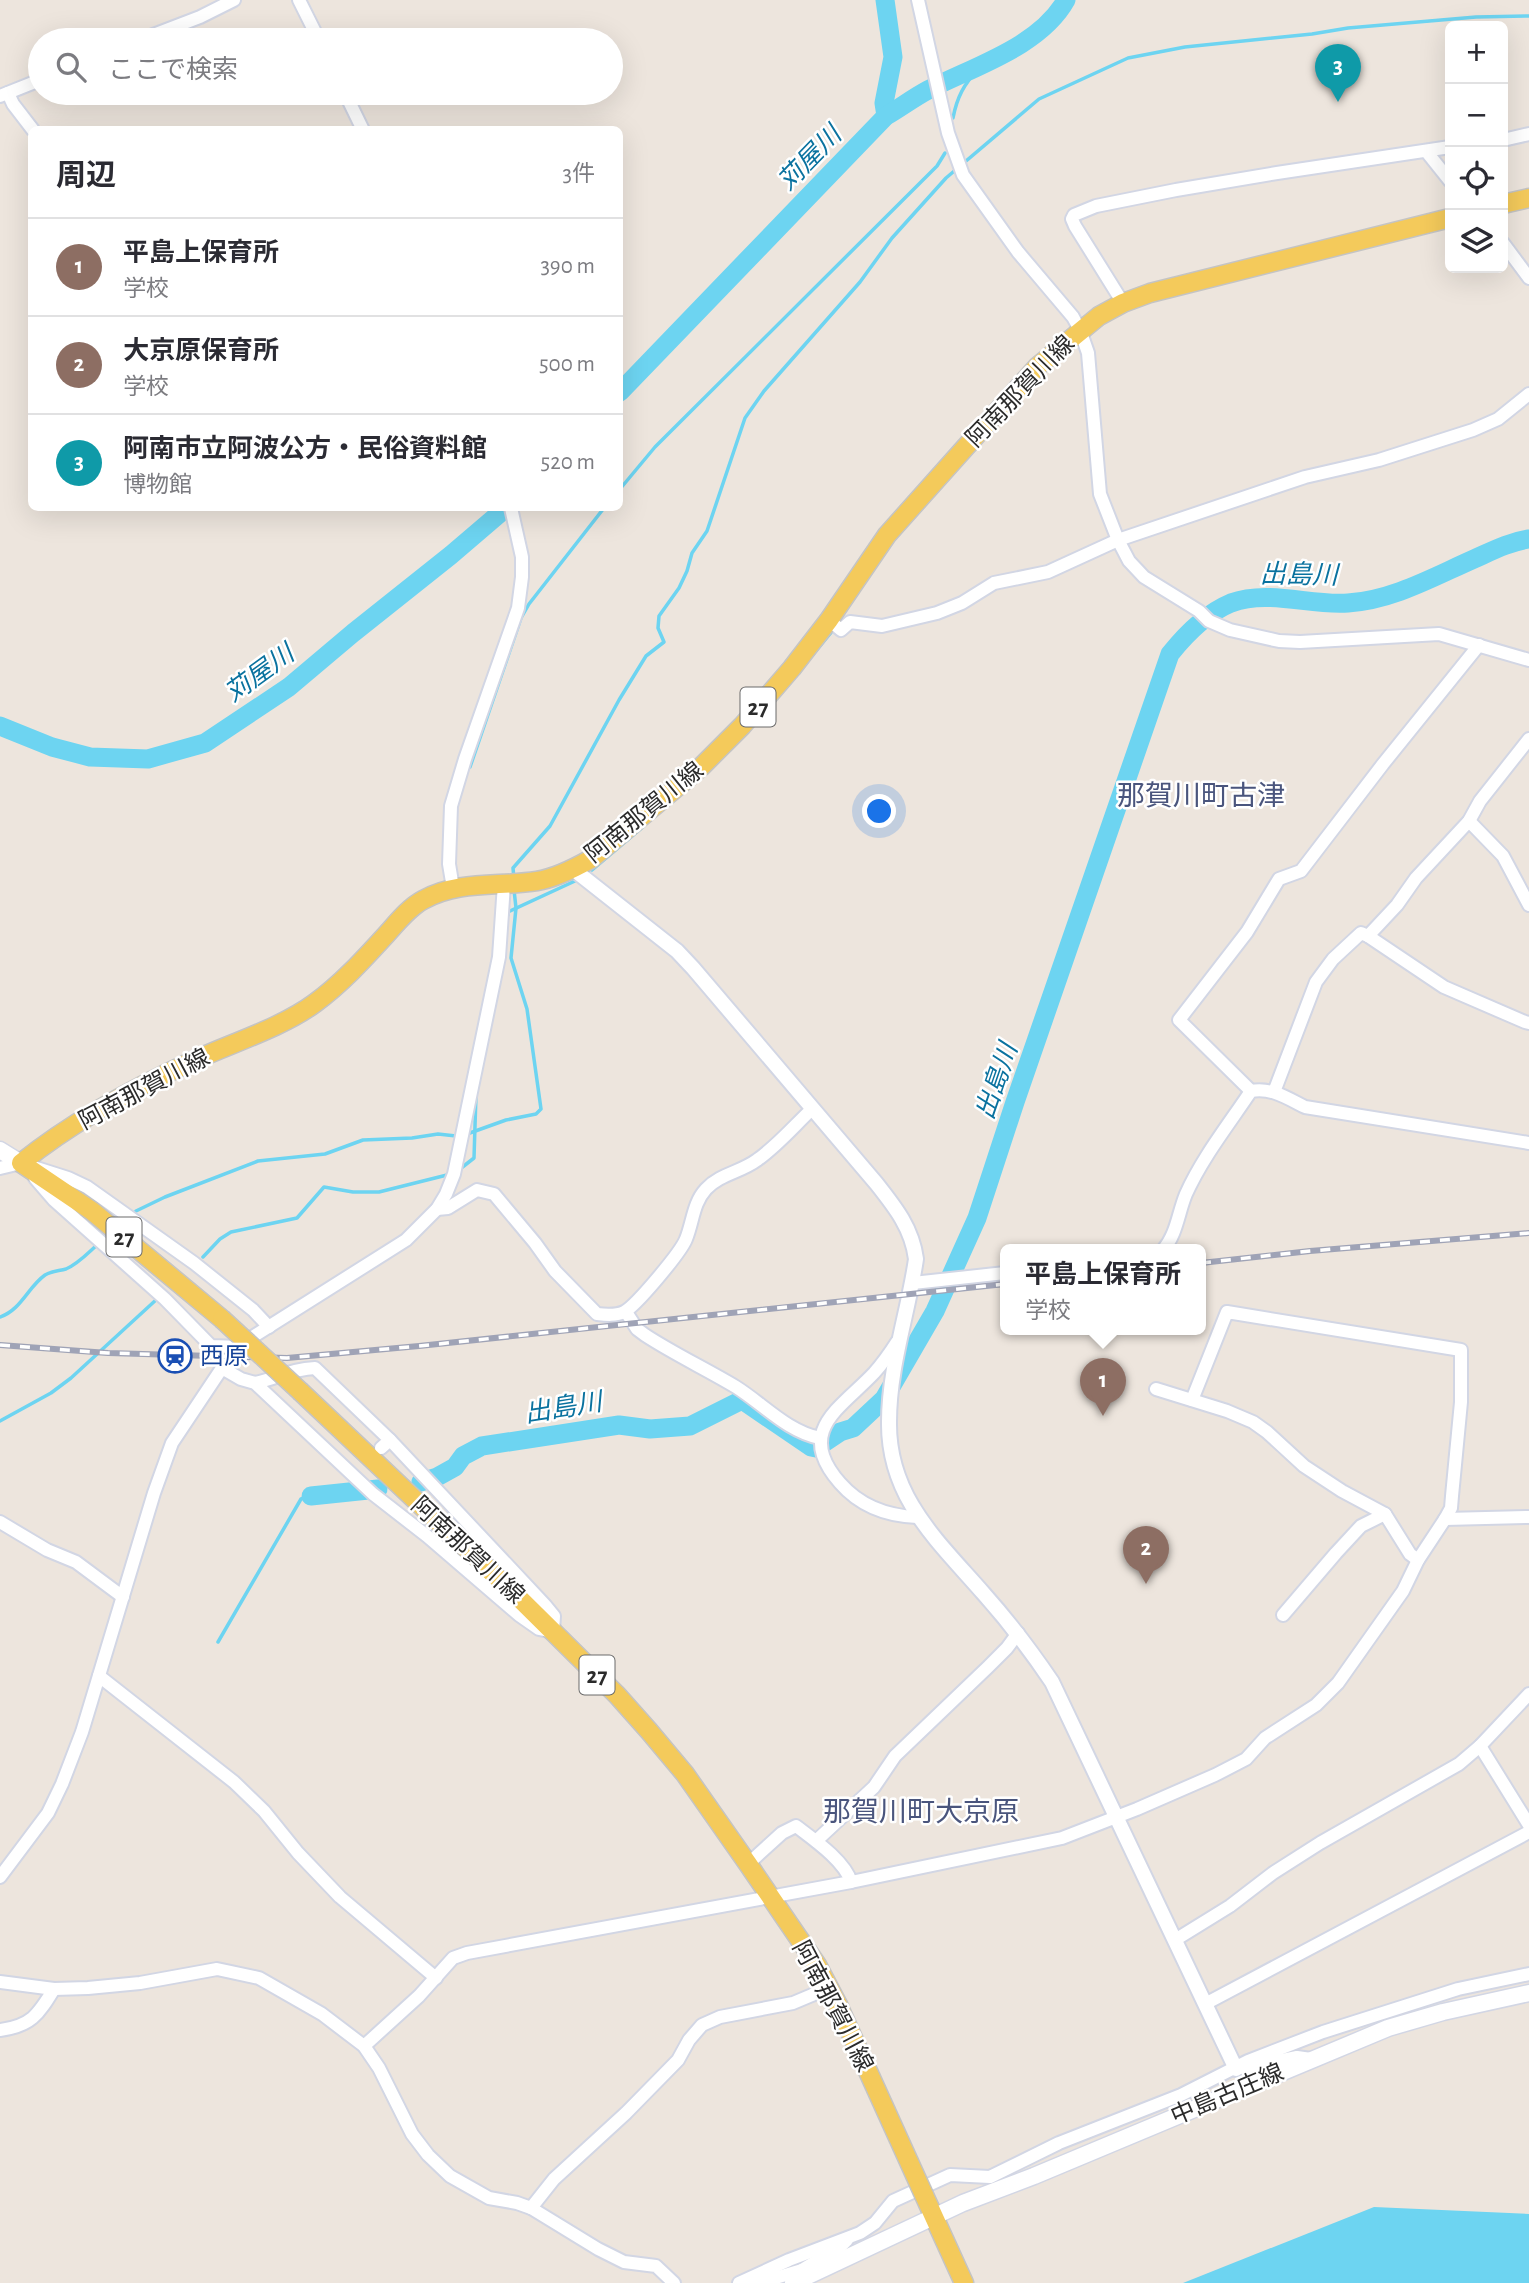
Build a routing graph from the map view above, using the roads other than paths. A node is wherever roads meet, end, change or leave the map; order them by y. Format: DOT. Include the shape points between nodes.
graph roads {
  1 [pos="234,0"];
  2 [pos="299,0"];
  3 [pos="918,0"];
  4 [pos="171,28"];
  5 [pos="313,28"];
  6 [pos="28,85"];
  7 [pos="4,94"];
  8 [pos="351,105"];
  9 [pos="30,126"];
  10 [pos="361,126"];
  11 [pos="1529,134"];
  12 [pos="1508,138"];
  13 [pos="1445,148"];
  14 [pos="1426,151"];
  15 [pos="1445,175"];
  16 [pos="1529,198"];
  17 [pos="1508,203"];
  18 [pos="1445,219"];
  19 [pos="1508,250"];
  20 [pos="1529,278"];
  21 [pos="1123,303"];
  22 [pos="1080,330"];
  23 [pos="1529,394"];
  24 [pos="512,511"];
  25 [pos="1117,537"];
  26 [pos="833,624"];
  27 [pos="1479,645"];
  28 [pos="1529,660"];
  29 [pos="1529,740"];
  30 [pos="1469,821"];
  31 [pos="573,869"];
  32 [pos="504,884"];
  33 [pos="453,888"];
  34 [pos="1529,905"];
  35 [pos="1368,936"];
  36 [pos="1529,1023"];
  37 [pos="1251,1091"];
  38 [pos="1274,1092"];
  39 [pos="812,1109"];
  40 [pos="1529,1143"];
  41 [pos="0,1150"];
  42 [pos="21,1163"];
  43 [pos="0,1168"];
  44 [pos="437,1209"];
  45 [pos="1166,1244"];
  46 [pos="1000,1274"];
  47 [pos="913,1283"];
  48 [pos="625,1312"];
  49 [pos="269,1327"];
  50 [pos="900,1336"];
  51 [pos="240,1347"];
  52 [pos="222,1368"];
  53 [pos="255,1383"];
  54 [pos="1156,1389"];
  55 [pos="1192,1400"];
  56 [pos="820,1438"];
  57 [pos="1385,1514"];
  58 [pos="917,1517"];
  59 [pos="1529,1517"];
  60 [pos="1445,1519"];
  61 [pos="0,1522"];
  62 [pos="1418,1560"];
  63 [pos="123,1597"];
  64 [pos="1283,1615"];
  65 [pos="553,1632"];
  66 [pos="1017,1633"];
  67 [pos="99,1676"];
  68 [pos="1529,1694"];
  69 [pos="1480,1746"];
  70 [pos="1115,1816"];
  71 [pos="1529,1825"];
  72 [pos="1529,1832"];
  73 [pos="816,1841"];
  74 [pos="747,1864"];
  75 [pos="1,1874"];
  76 [pos="851,1882"];
  77 [pos="768,1896"];
  78 [pos="1175,1940"];
  79 [pos="1529,1974"];
  80 [pos="436,1978"];
  81 [pos="0,1982"];
  82 [pos="828,1986"];
  83 [pos="54,1989"];
  84 [pos="1529,1993"];
  85 [pos="1205,2004"];
  86 [pos="0,2031"];
  87 [pos="364,2046"];
  88 [pos="1311,2059"];
  89 [pos="1236,2069"];
  90 [pos="531,2208"];
  91 [pos="935,2220"];
  92 [pos="851,2236"];
  93 [pos="800,2277"];
  94 [pos="674,2283"];
  95 [pos="739,2283"];
  96 [pos="759,2283"];
  97 [pos="964,2283"];
  1 -- 4 [label="street"];
  2 -- 5 [label="street"];
  3 -- 22 [label="street" via="948,134 963,175"];
  6 -- 7 [label="street"];
  7 -- 9 [label="street"];
  8 -- 10 [label="street"];
  11 -- 12 [label="street"];
  13 -- 14 [label="street"];
  14 -- 15 [label="street"];
  14 -- 21 [label="street" via="1176,190 1096,206 1074,215 1075,226"];
  16 -- 17 [label="main road"];
  18 -- 21 [label="main road, 阿南那賀川線 / 27"];
  19 -- 20 [label="street"];
  21 -- 22 [label="main road, 阿南那賀川線 / 27"];
  22 -- 25 [label="street" via="1088,353 1100,494"];
  22 -- 26 [label="main road, 阿南那賀川線 / 27" via="1038,366 887,535"];
  23 -- 25 [label="street" via="1498,419 1473,430"];
  24 -- 33 [label="street" via="522,557 518,608 452,806 449,864"];
  25 -- 26 [label="street" via="1048,572 994,583 937,613 882,626 850,622 841,630"];
  25 -- 27 [label="street" via="1144,578 1230,630 1300,642 1439,634"];
  26 -- 31 [label="main road, 阿南那賀川線 / 27" via="701,767 614,841"];
  27 -- 28 [label="street"];
  27 -- 37 [label="street" via="1301,871 1279,878 1247,932 1179,1020"];
  29 -- 30 [label="street"];
  30 -- 34 [label="street" via="1503,856"];
  30 -- 35 [label="street"];
  31 -- 32 [label="main road, 阿南那賀川線 / 27" via="540,881"];
  31 -- 39 [label="street" via="677,951"];
  32 -- 33 [label="main road, 阿南那賀川線 / 27"];
  32 -- 44 [label="street" via="496,971 454,1174"];
  33 -- 42 [label="main road, 阿南那賀川線 / 27" via="422,901 314,1004 133,1092 47,1142"];
  35 -- 36 [label="street" via="1444,987"];
  35 -- 38 [label="street" via="1361,933 1316,982"];
  37 -- 38 [label="street"];
  37 -- 45 [label="street" via="1187,1193"];
  38 -- 40 [label="street" via="1305,1107"];
  39 -- 47 [label="street" via="902,1217 914,1242"];
  39 -- 48 [label="street" via="755,1162 706,1189 680,1250"];
  41 -- 42 [label="main road"];
  42 -- 43 [label="street"];
  42 -- 49 [label="street" via="88,1187 194,1263"];
  42 -- 51 [label="street" via="54,1200 211,1346"];
  42 -- 65 [label="main road, 阿南那賀川線 / 27, bridge" via="92,1211 222,1319"];
  44 -- 48 [label="street" via="448,1208 477,1190 494,1194 555,1271 597,1314"];
  44 -- 49 [label="street" via="396,1247"];
  46 -- 47 [label="street"];
  47 -- 50 [label="street"];
  48 -- 56 [label="street" via="645,1335 738,1388 776,1417"];
  49 -- 51 [label="street"];
  50 -- 56 [label="street" via="875,1372 831,1412"];
  50 -- 58 [label="street" via="889,1422 891,1455"];
  51 -- 52 [label="street"];
  52 -- 53 [label="street"];
  52 -- 63 [label="street" via="172,1443"];
  53 -- 65 [label="street" via="357,1470 369,1490 519,1615 539,1629"];
  53 -- 65 [label="street" via="315,1368 545,1605 554,1616"];
  54 -- 55 [label="street"];
  55 -- 57 [label="street" via="1253,1422 1304,1466"];
  55 -- 60 [label="street" via="1227,1312 1461,1350 1451,1508"];
  56 -- 58 [label="street" via="830,1472 845,1488 879,1510"];
  57 -- 62 [label="street"];
  57 -- 64 [label="street" via="1362,1526"];
  58 -- 66 [label="street"];
  59 -- 60 [label="street"];
  60 -- 62 [label="street"];
  61 -- 63 [label="street" via="76,1562"];
  62 -- 70 [label="street" via="1370,1639 1317,1705 1265,1738 1246,1759"];
  63 -- 67 [label="street"];
  65 -- 74 [label="main road, 阿南那賀川線 / 27" via="617,1695 685,1774"];
  66 -- 70 [label="street" via="1052,1682"];
  66 -- 73 [label="street" via="895,1756 874,1787"];
  67 -- 75 [label="street" via="48,1813"];
  67 -- 80 [label="street" via="234,1782 340,1897"];
  68 -- 69 [label="street"];
  69 -- 71 [label="street"];
  69 -- 78 [label="street" via="1460,1764 1320,1843"];
  70 -- 76 [label="street" via="1062,1838"];
  70 -- 78 [label="street"];
  72 -- 85 [label="street"];
  73 -- 74 [label="street" via="796,1826"];
  73 -- 76 [label="street"];
  74 -- 77 [label="main road, 阿南那賀川線 / 27"];
  76 -- 77 [label="street"];
  77 -- 80 [label="street" via="467,1953 453,1958"];
  77 -- 82 [label="main road, 阿南那賀川線 / 27"];
  78 -- 85 [label="street"];
  79 -- 89 [label="street" via="1458,1989 1368,2017"];
  80 -- 87 [label="street"];
  81 -- 83 [label="street"];
  82 -- 90 [label="street" via="793,2003 720,2017 702,2025 678,2060 554,2179"];
  82 -- 91 [label="main road, 阿南那賀川線 / 27, bridge"];
  83 -- 86 [label="street" via="31,2021"];
  83 -- 87 [label="street" via="140,1983 217,1969 242,1973 322,2014"];
  84 -- 88 [label="main road, 中島古庄線" via="1388,2028"];
  85 -- 89 [label="street"];
  87 -- 90 [label="street" via="428,2155 450,2176 489,2198"];
  88 -- 89 [label="street" via="1297,2057"];
  88 -- 91 [label="main road, 中島古庄線" via="963,2203"];
  89 -- 92 [label="street" via="990,2177 950,2175 892,2201 875,2222"];
  90 -- 94 [label="street" via="624,2262 656,2266"];
  91 -- 93 [label="main road, 中島古庄線"];
  91 -- 97 [label="main road, 阿南那賀川線 / 27"];
  92 -- 93 [label="street"];
  92 -- 95 [label="street"];
  93 -- 96 [label="street"];
}
